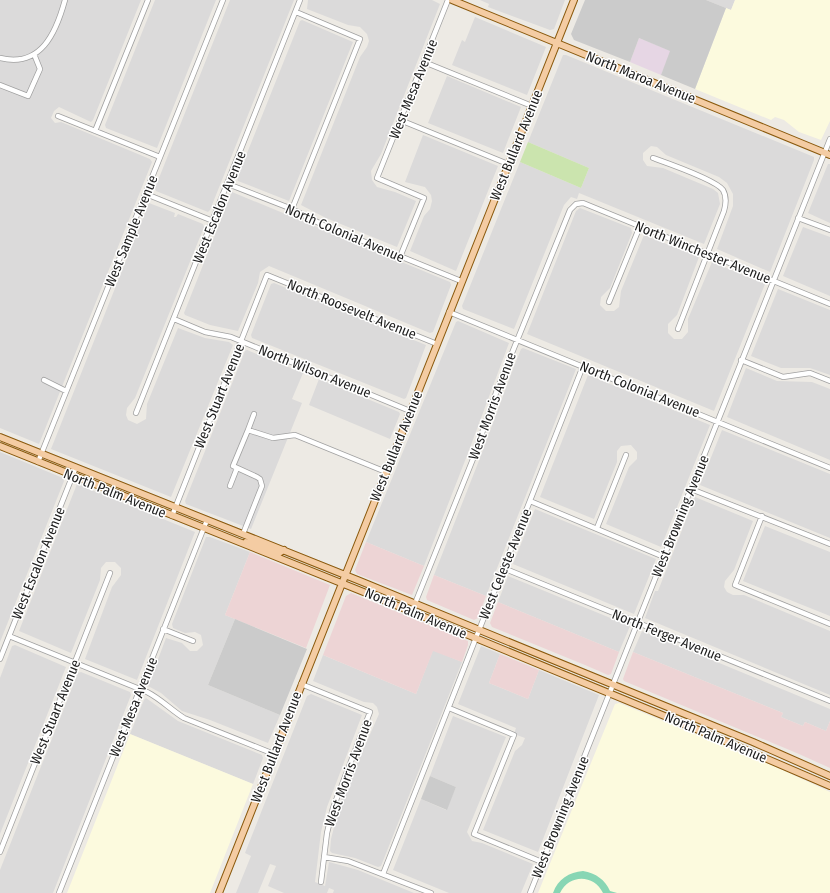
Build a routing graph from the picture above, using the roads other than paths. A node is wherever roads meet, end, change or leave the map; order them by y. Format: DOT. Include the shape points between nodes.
graph roads {
  1 [pos="65,0"];
  2 [pos="148,0"];
  3 [pos="223,0"];
  4 [pos="300,0"];
  5 [pos="448,0"];
  6 [pos="452,0"];
  7 [pos="574,0"];
  8 [pos="296,12"];
  9 [pos="557,43"];
  10 [pos="34,54"];
  11 [pos="0,58"];
  12 [pos="424,62"];
  13 [pos="0,85"];
  14 [pos="532,106"];
  15 [pos="58,116"];
  16 [pos="400,120"];
  17 [pos="95,131"];
  18 [pos="830,139"];
  19 [pos="827,154"];
  20 [pos="160,157"];
  21 [pos="653,158"];
  22 [pos="508,164"];
  23 [pos="228,184"];
  24 [pos="146,194"];
  25 [pos="576,204"];
  26 [pos="292,209"];
  27 [pos="798,218"];
  28 [pos="213,221"];
  29 [pos="640,226"];
  30 [pos="830,230"];
  31 [pos="707,254"];
  32 [pos="400,257"];
  33 [pos="267,275"];
  34 [pos="461,281"];
  35 [pos="772,281"];
  36 [pos="610,302"];
  37 [pos="830,304"];
  38 [pos="449,312"];
  39 [pos="174,319"];
  40 [pos="678,329"];
  41 [pos="517,339"];
  42 [pos="241,341"];
  43 [pos="436,344"];
  44 [pos="741,360"];
  45 [pos="584,366"];
  46 [pos="44,380"];
  47 [pos="830,381"];
  48 [pos="66,391"];
  49 [pos="410,411"];
  50 [pos="136,413"];
  51 [pos="254,414"];
  52 [pos="717,421"];
  53 [pos="248,430"];
  54 [pos="0,436"];
  55 [pos="0,446"];
  56 [pos="42,454"];
  57 [pos="626,455"];
  58 [pos="38,462"];
  59 [pos="76,467"];
  60 [pos="237,468"];
  61 [pos="830,468"];
  62 [pos="386,472"];
  63 [pos="73,476"];
  64 [pos="230,486"];
  65 [pos="690,489"];
  66 [pos="530,501"];
  67 [pos="175,508"];
  68 [pos="172,516"];
  69 [pos="762,516"];
  70 [pos="207,520"];
  71 [pos="597,528"];
  72 [pos="204,529"];
  73 [pos="243,534"];
  74 [pos="234,541"];
  75 [pos="830,544"];
  76 [pos="284,550"];
  77 [pos="664,557"];
  78 [pos="503,568"];
  79 [pos="110,573"];
  80 [pos="345,574"];
  81 [pos="341,582"];
  82 [pos="414,603"];
  83 [pos="412,611"];
  84 [pos="638,623"];
  85 [pos="830,624"];
  86 [pos="163,630"];
  87 [pos="479,630"];
  88 [pos="9,636"];
  89 [pos="476,638"];
  90 [pos="194,642"];
  91 [pos="0,659"];
  92 [pos="75,663"];
  93 [pos="302,684"];
  94 [pos="612,686"];
  95 [pos="140,689"];
  96 [pos="609,693"];
  97 [pos="830,702"];
  98 [pos="449,708"];
  99 [pos="734,734"];
  100 [pos="730,743"];
  101 [pos="274,754"];
  102 [pos="830,776"];
  103 [pos="830,786"];
  104 [pos="0,852"];
  105 [pos="324,857"];
  106 [pos="542,862"];
  107 [pos="383,874"];
  108 [pos="321,882"];
  109 [pos="59,893"];
  110 [pos="219,893"];
  111 [pos="431,893"];
  112 [pos="530,893"];
  1 -- 10 [label="street" via="52,36"];
  2 -- 17 [label="street"];
  3 -- 20 [label="street, West Sample Avenue"];
  4 -- 8 [label="street, West Escalon Avenue"];
  5 -- 12 [label="street, West Mesa Avenue"];
  6 -- 9 [label="main road, North Maroa Avenue"];
  7 -- 9 [label="main road, West Bullard Avenue"];
  8 -- 23 [label="street, West Escalon Avenue"];
  8 -- 26 [label="street" via="360,39"];
  9 -- 14 [label="main road, West Bullard Avenue"];
  9 -- 19 [label="main road, North Maroa Avenue"];
  10 -- 11 [label="street" via="24,59"];
  10 -- 13 [label="street" via="40,69 28,96"];
  12 -- 14 [label="street"];
  12 -- 16 [label="street, West Mesa Avenue"];
  14 -- 22 [label="main road, West Bullard Avenue"];
  15 -- 17 [label="street"];
  16 -- 22 [label="street"];
  16 -- 32 [label="street, West Mesa Avenue" via="376,178 424,198"];
  17 -- 20 [label="street"];
  18 -- 19 [label="street, West Browning Avenue"];
  19 -- 27 [label="street, West Browning Avenue"];
  20 -- 24 [label="street, West Sample Avenue"];
  21 -- 31 [label="street" via="715,183 724,192 724,211"];
  22 -- 34 [label="main road, West Bullard Avenue"];
  23 -- 26 [label="street, North Colonial Avenue"];
  23 -- 28 [label="street, West Escalon Avenue"];
  24 -- 28 [label="street"];
  24 -- 48 [label="street, West Sample Avenue"];
  25 -- 29 [label="street, North Winchester Avenue" via="583,203"];
  25 -- 41 [label="street, West Morris Avenue" via="570,210"];
  26 -- 32 [label="street, North Colonial Avenue"];
  27 -- 30 [label="street"];
  27 -- 35 [label="street, West Browning Avenue"];
  28 -- 39 [label="street, West Escalon Avenue"];
  29 -- 31 [label="street, North Winchester Avenue"];
  29 -- 36 [label="street"];
  31 -- 35 [label="street, North Winchester Avenue"];
  31 -- 40 [label="street"];
  32 -- 34 [label="street, North Colonial Avenue"];
  33 -- 42 [label="street, West Stuart Avenue"];
  33 -- 43 [label="street, North Roosevelt Avenue"];
  34 -- 38 [label="main road, West Bullard Avenue"];
  35 -- 37 [label="street, North Winchester Avenue"];
  35 -- 44 [label="street, West Browning Avenue"];
  38 -- 41 [label="street, North Colonial Avenue"];
  38 -- 43 [label="main road, West Bullard Avenue"];
  39 -- 42 [label="street, North Wilson Avenue" via="205,332"];
  39 -- 50 [label="street, West Escalon Avenue"];
  41 -- 45 [label="street, North Colonial Avenue"];
  41 -- 82 [label="street, West Morris Avenue" via="473,459"];
  42 -- 49 [label="street, North Wilson Avenue"];
  42 -- 67 [label="street, West Stuart Avenue"];
  43 -- 49 [label="main road, West Bullard Avenue"];
  44 -- 47 [label="street" via="782,376 810,374"];
  44 -- 52 [label="street, West Browning Avenue"];
  45 -- 52 [label="street, North Colonial Avenue"];
  45 -- 66 [label="street, West Celeste Avenue"];
  46 -- 48 [label="street"];
  48 -- 56 [label="street, West Sample Avenue"];
  49 -- 62 [label="main road, West Bullard Avenue"];
  51 -- 53 [label="street"];
  52 -- 61 [label="street, North Colonial Avenue"];
  52 -- 65 [label="street, West Browning Avenue"];
  53 -- 60 [label="street" via="233,466"];
  53 -- 62 [label="street" via="273,438 295,435"];
  54 -- 56 [label="main road, North Palm Avenue"];
  55 -- 58 [label="main road, North Palm Avenue"];
  56 -- 58 [label="street, West Sample Avenue"];
  56 -- 59 [label="main road, North Palm Avenue"];
  57 -- 71 [label="street"];
  58 -- 63 [label="main road, North Palm Avenue"];
  59 -- 63 [label="street, West Escalon Avenue"];
  59 -- 67 [label="main road, North Palm Avenue"];
  60 -- 64 [label="street"];
  60 -- 73 [label="street" via="257,477 262,483"];
  62 -- 80 [label="main road, West Bullard Avenue"];
  63 -- 68 [label="main road, North Palm Avenue"];
  63 -- 88 [label="street, West Escalon Avenue"];
  65 -- 69 [label="street"];
  65 -- 77 [label="street, West Browning Avenue"];
  66 -- 71 [label="street"];
  66 -- 78 [label="street, West Celeste Avenue"];
  67 -- 68 [label="street, West Stuart Avenue"];
  67 -- 70 [label="main road, North Palm Avenue"];
  68 -- 72 [label="main road, North Palm Avenue"];
  69 -- 75 [label="street"];
  69 -- 85 [label="street" via="735,585"];
  70 -- 72 [label="street, West Mesa Avenue"];
  70 -- 73 [label="main road, North Palm Avenue"];
  71 -- 77 [label="street"];
  72 -- 74 [label="main road, North Palm Avenue"];
  72 -- 86 [label="street, West Mesa Avenue"];
  73 -- 76 [label="main road, North Palm Avenue"];
  74 -- 76 [label="main road" via="254,544 279,553"];
  74 -- 81 [label="main road, North Palm Avenue"];
  76 -- 80 [label="main road, North Palm Avenue"];
  77 -- 84 [label="street, West Browning Avenue"];
  78 -- 84 [label="street, North Ferger Avenue"];
  78 -- 87 [label="street, West Celeste Avenue"];
  79 -- 92 [label="street, West Stuart Avenue"];
  80 -- 81 [label="main road, West Bullard Avenue"];
  80 -- 82 [label="main road, North Palm Avenue"];
  81 -- 83 [label="main road, North Palm Avenue"];
  81 -- 93 [label="main road, West Bullard Avenue"];
  82 -- 83 [label="street, West Morris Avenue"];
  82 -- 87 [label="main road, North Palm Avenue"];
  83 -- 89 [label="main road, North Palm Avenue"];
  84 -- 94 [label="street, West Browning Avenue"];
  84 -- 97 [label="street, North Ferger Avenue"];
  86 -- 90 [label="street"];
  86 -- 95 [label="street, West Mesa Avenue"];
  87 -- 89 [label="street, West Celeste Avenue"];
  87 -- 94 [label="main road, North Palm Avenue"];
  88 -- 91 [label="street, West Escalon Avenue"];
  88 -- 92 [label="street"];
  89 -- 96 [label="main road, North Palm Avenue"];
  89 -- 98 [label="street, West Celeste Avenue"];
  92 -- 95 [label="street"];
  92 -- 104 [label="street, West Stuart Avenue"];
  93 -- 101 [label="main road, West Bullard Avenue"];
  93 -- 105 [label="street, West Morris Avenue" via="370,712 332,808"];
  94 -- 96 [label="street, West Browning Avenue"];
  94 -- 99 [label="main road, North Palm Avenue"];
  95 -- 101 [label="street" via="162,700 171,710 184,718"];
  95 -- 109 [label="street, West Mesa Avenue"];
  96 -- 100 [label="main road, North Palm Avenue"];
  96 -- 106 [label="street, West Browning Avenue"];
  98 -- 106 [label="street" via="514,735 474,834"];
  98 -- 107 [label="street, West Celeste Avenue"];
  99 -- 100 [label="main road"];
  99 -- 102 [label="main road, North Palm Avenue"];
  100 -- 103 [label="main road, North Palm Avenue"];
  101 -- 110 [label="main road, West Bullard Avenue"];
  105 -- 107 [label="street" via="348,861"];
  105 -- 108 [label="street, West Morris Avenue"];
  106 -- 112 [label="street, West Browning Avenue"];
  107 -- 111 [label="street"];
}
